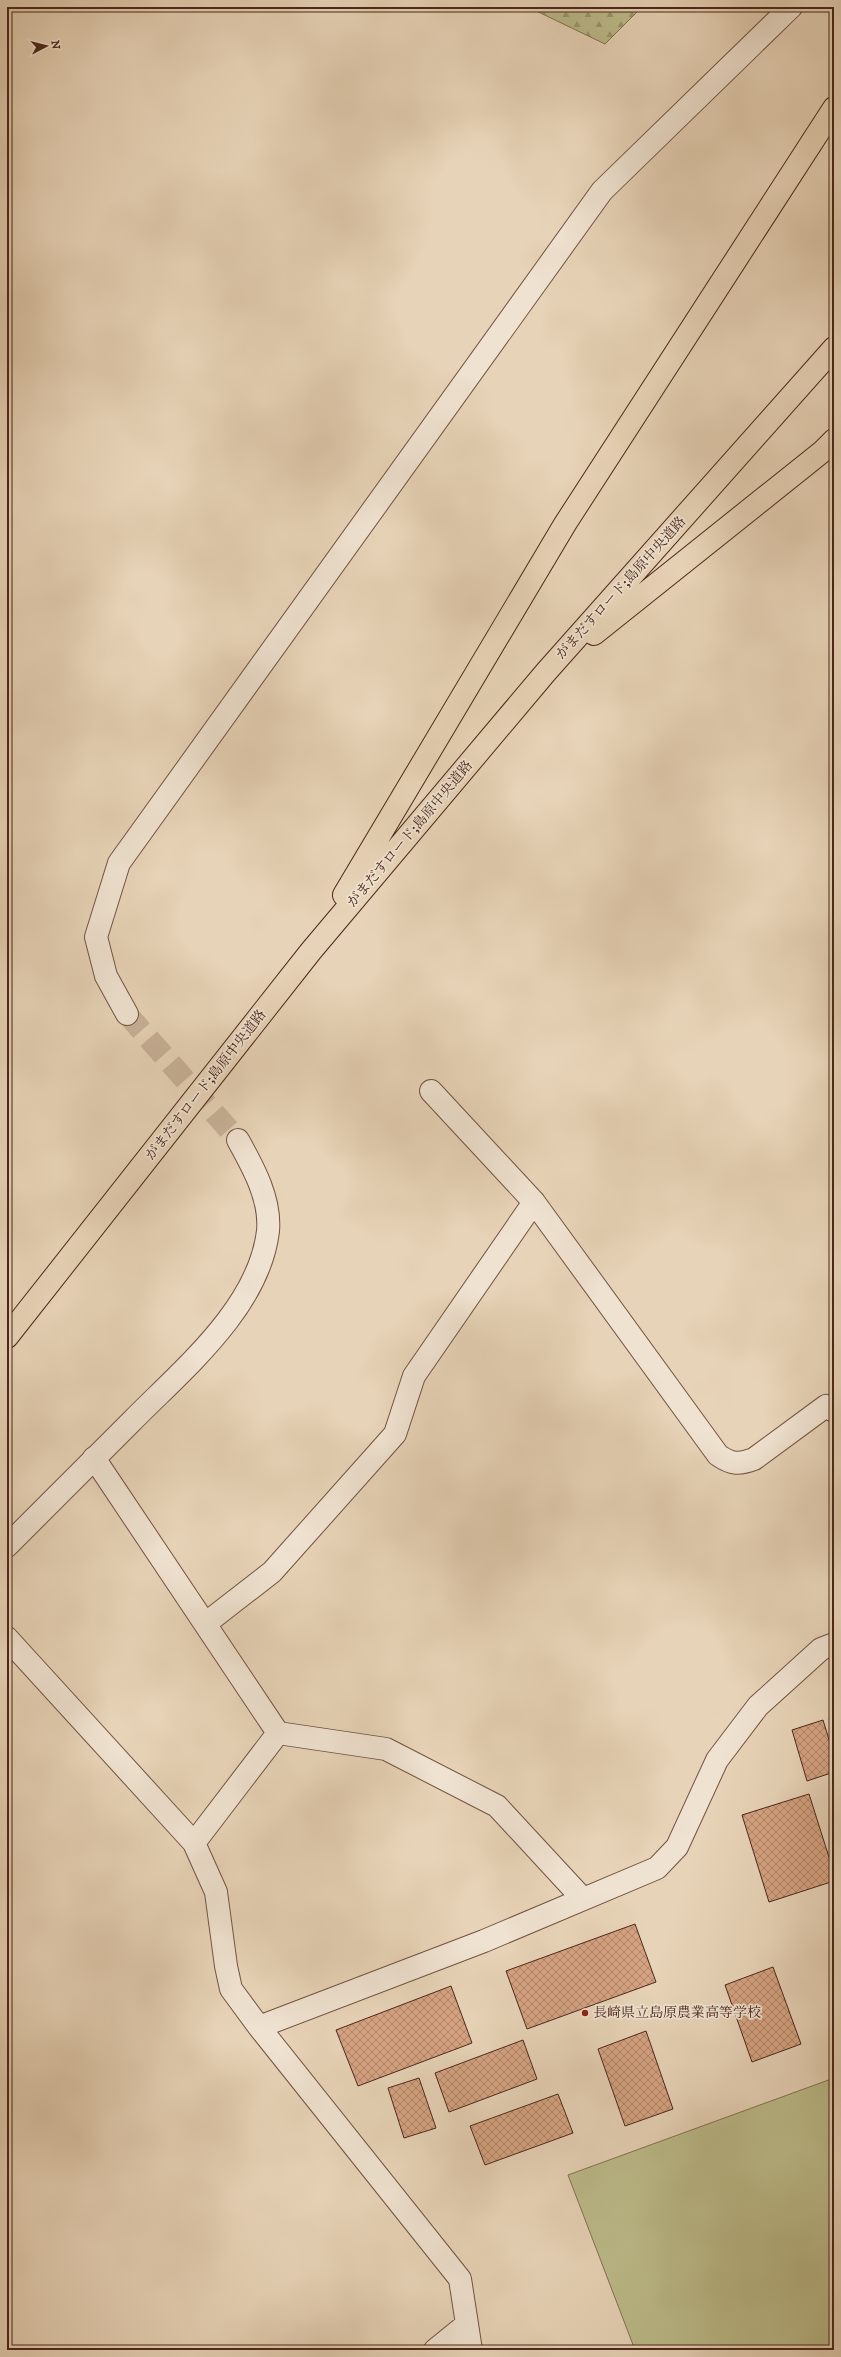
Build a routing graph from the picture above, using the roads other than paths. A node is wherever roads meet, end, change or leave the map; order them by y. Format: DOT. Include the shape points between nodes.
graph roads {
  1 [pos="791,7"];
  2 [pos="834,108"];
  3 [pos="834,348"];
  4 [pos="834,440"];
  5 [pos="546,672"];
  6 [pos="311,951"];
  7 [pos="127,1014"];
  8 [pos="431,1090"];
  9 [pos="238,1140"];
  10 [pos="534,1202"];
  11 [pos="7,1337"];
  12 [pos="834,1411"];
  13 [pos="94,1458"];
  14 [pos="7,1546"];
  15 [pos="205,1624"];
  16 [pos="7,1638"];
  17 [pos="834,1644"];
  18 [pos="278,1733"];
  19 [pos="194,1843"];
  20 [pos="582,1899"];
  21 [pos="259,2027"];
  22 [pos="467,2324"];
  23 [pos="435,2350"];
  24 [pos="471,2350"];
  1 -- 7 [label="street" via="602,191 119,863 96,937 106,976"];
  2 -- 6 [label="highway" via="565,524"];
  3 -- 5 [label="highway, がまだすロード;島原中央道路"];
  4 -- 5 [label="highway"];
  5 -- 6 [label="highway, がまだすロード;島原中央道路"];
  6 -- 11 [label="highway, がまだすロード;島原中央道路"];
  8 -- 10 [label="street"];
  9 -- 13 [label="street" via="256,1173 266,1204 268,1230 252,1282 220,1331"];
  10 -- 12 [label="street" via="718,1455 730,1463 754,1459 826,1406"];
  10 -- 15 [label="street" via="414,1376 395,1434 272,1572"];
  13 -- 14 [label="street"];
  13 -- 15 [label="street"];
  15 -- 18 [label="street"];
  16 -- 19 [label="street"];
  17 -- 20 [label="street" via="821,1649 758,1706 717,1760 677,1847 657,1868"];
  18 -- 19 [label="street"];
  18 -- 20 [label="street" via="386,1749 497,1806"];
  19 -- 21 [label="street" via="216,1892 231,1989"];
  20 -- 21 [label="street" via="484,1941"];
  21 -- 22 [label="street" via="460,2279"];
  22 -- 23 [label="street"];
  22 -- 24 [label="street"];
}
